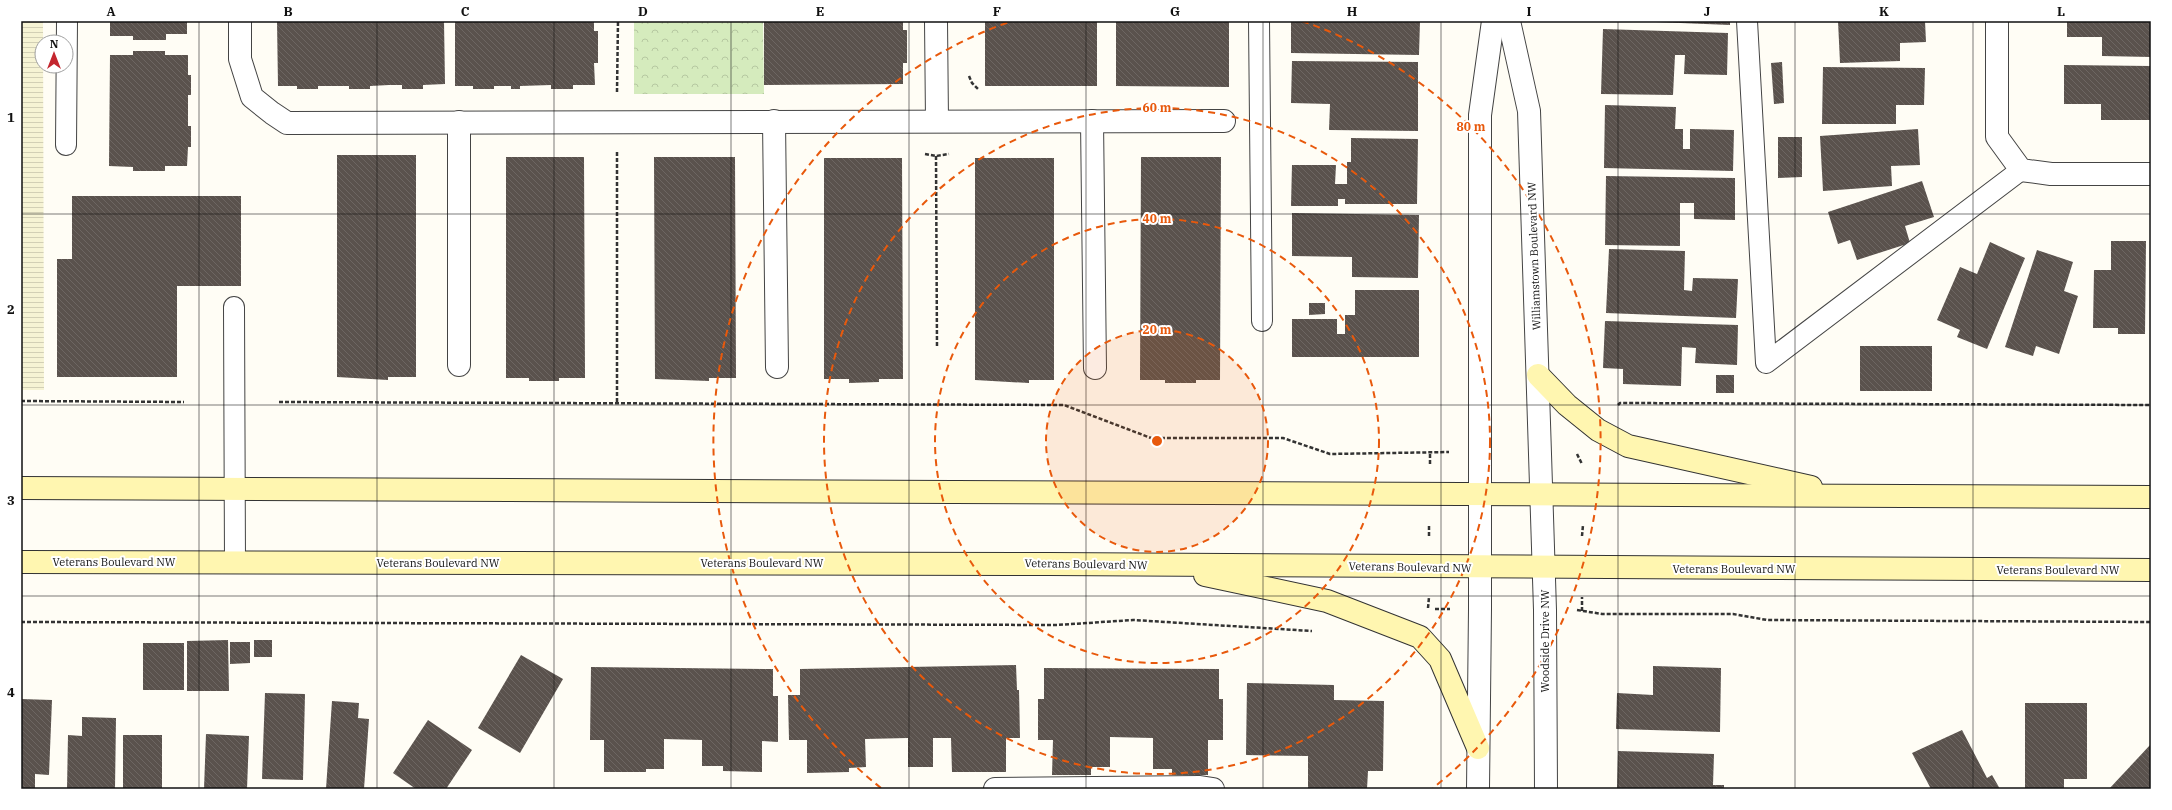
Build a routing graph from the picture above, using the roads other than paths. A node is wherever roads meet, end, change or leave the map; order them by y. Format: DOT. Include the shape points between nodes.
graph roads {
  1 [pos="67,21"];
  2 [pos="240,21"];
  3 [pos="936,21"];
  4 [pos="1259,21"];
  5 [pos="1494,21"];
  6 [pos="1509,21"];
  7 [pos="1747,21"];
  8 [pos="1997,21"];
  9 [pos="774,121"];
  10 [pos="937,121"];
  11 [pos="1092,121"];
  12 [pos="1224,121"];
  13 [pos="458,122"];
  14 [pos="66,145"];
  15 [pos="2021,170"];
  16 [pos="2151,174"];
  17 [pos="234,307"];
  18 [pos="1262,321"];
  19 [pos="459,365"];
  20 [pos="777,367"];
  21 [pos="1095,368"];
  22 [pos="1538,375"];
  23 [pos="21,488"];
  24 [pos="235,490"];
  25 [pos="1480,494"];
  26 [pos="1542,494"];
  27 [pos="1847,496"];
  28 [pos="2151,497"];
  29 [pos="21,562"];
  30 [pos="235,562"];
  31 [pos="1158,565"];
  32 [pos="1480,567"];
  33 [pos="1544,567"];
  34 [pos="2151,570"];
  35 [pos="1478,748"];
  36 [pos="995,789"];
  37 [pos="1076,789"];
  38 [pos="1213,789"];
  39 [pos="1478,789"];
  40 [pos="1546,789"];
  1 -- 14 [label="lane"];
  2 -- 13 [label="street" via="240,59 252,97 287,123"];
  3 -- 10 [label="street"];
  4 -- 18 [label="lane"];
  5 -- 25 [label="street" via="1480,115"];
  6 -- 22 [label="street, Williamstown Boulevard NW" via="1529,111"];
  7 -- 15 [label="lane" via="1766,363"];
  8 -- 15 [label="street" via="1998,137"];
  9 -- 10 [label="street"];
  9 -- 13 [label="street"];
  9 -- 20 [label="street"];
  10 -- 11 [label="street"];
  11 -- 12 [label="street"];
  11 -- 21 [label="street"];
  13 -- 19 [label="street"];
  15 -- 16 [label="street" via="2050,174"];
  17 -- 24 [label="lane"];
  22 -- 26 [label="street, Williamstown Boulevard NW"];
  22 -- 27 [label="main road" via="1567,406 1598,430 1628,446"];
  23 -- 24 [label="main road"];
  24 -- 25 [label="main road"];
  24 -- 30 [label="lane"];
  25 -- 26 [label="main road"];
  25 -- 32 [label="street"];
  26 -- 27 [label="main road"];
  26 -- 33 [label="street, Woodside Drive NW"];
  27 -- 28 [label="main road"];
  29 -- 30 [label="main road, Veterans Boulevard NW"];
  30 -- 31 [label="main road, Veterans Boulevard NW"];
  31 -- 32 [label="main road, Veterans Boulevard NW"];
  31 -- 35 [label="main road" via="1326,601 1420,637 1440,659"];
  32 -- 33 [label="main road, Veterans Boulevard NW"];
  32 -- 35 [label="street"];
  33 -- 34 [label="main road, Veterans Boulevard NW"];
  33 -- 40 [label="street, Woodside Drive NW"];
  35 -- 39 [label="street"];
  36 -- 37 [label="street"];
  37 -- 38 [label="street"];
}
